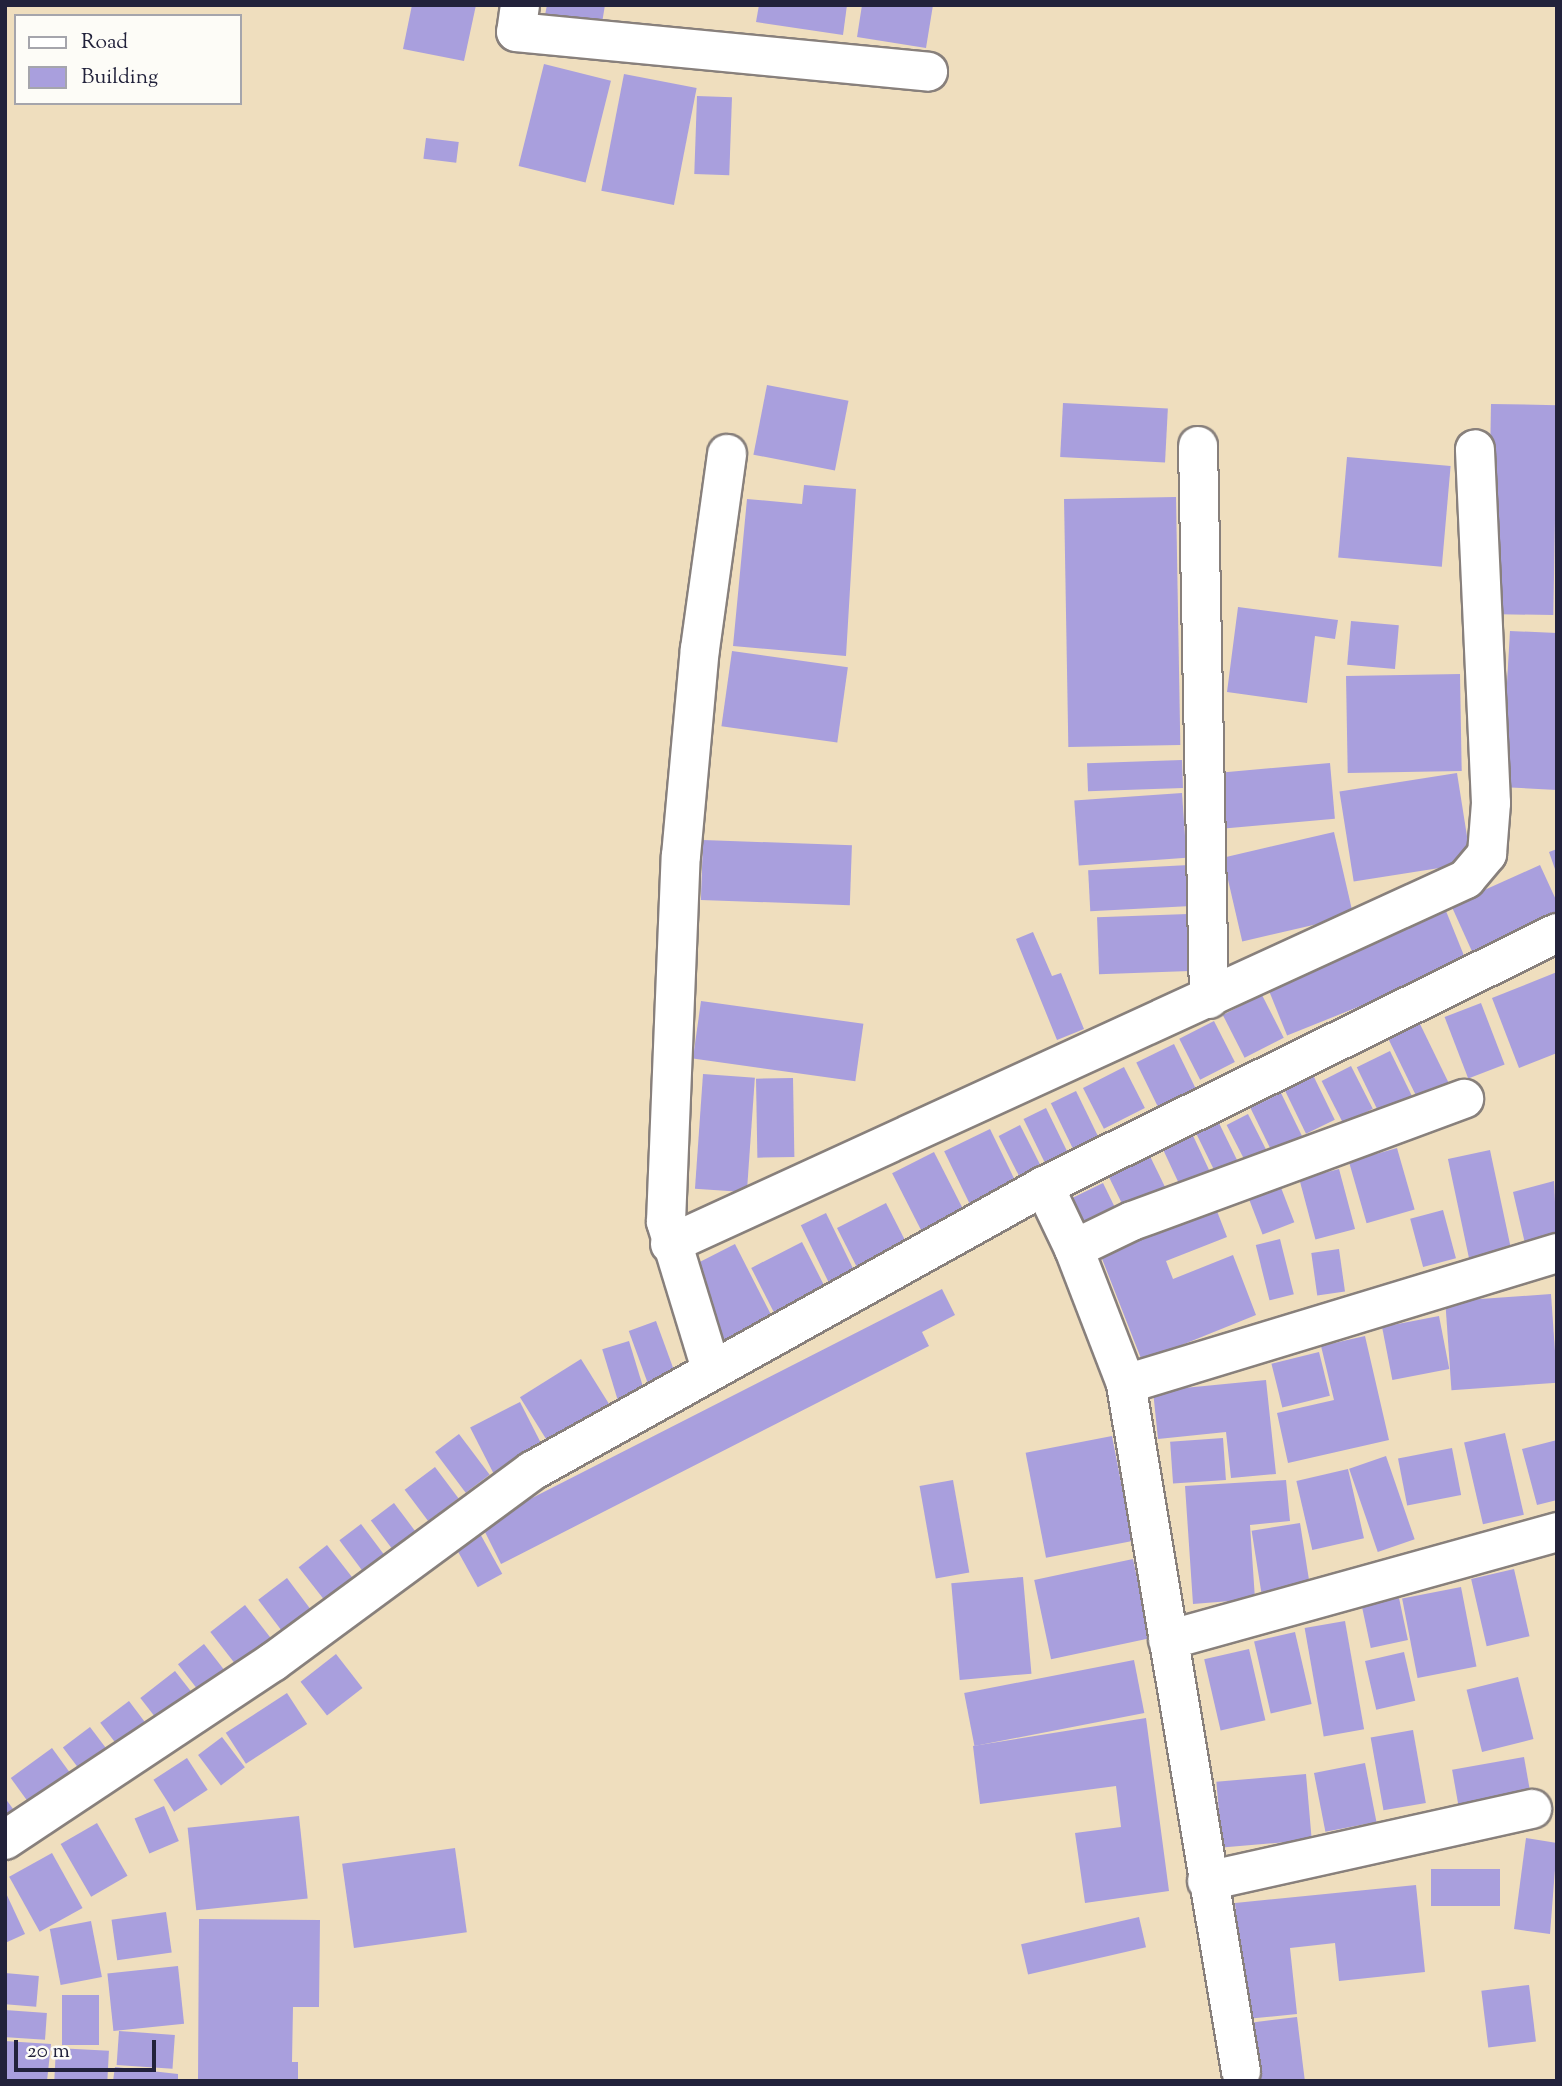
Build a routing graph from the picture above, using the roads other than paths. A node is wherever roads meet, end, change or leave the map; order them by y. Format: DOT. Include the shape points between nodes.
graph roads {
  1 [pos="520,5"];
  2 [pos="928,72"];
  3 [pos="1198,446"];
  4 [pos="1475,449"];
  5 [pos="727,454"];
  6 [pos="1557,933"];
  7 [pos="1209,999"];
  8 [pos="1464,1099"];
  9 [pos="1044,1186"];
  10 [pos="670,1244"];
  11 [pos="1074,1249"];
  12 [pos="1557,1253"];
  13 [pos="711,1369"];
  14 [pos="1126,1384"];
  15 [pos="1557,1532"];
  16 [pos="1168,1640"];
  17 [pos="1532,1809"];
  18 [pos="5,1840"];
  19 [pos="1207,1881"];
  20 [pos="1241,2071"];
  1 -- 2 [label="street" via="516,32"];
  3 -- 7 [label="street"];
  4 -- 7 [label="street" via="1492,803 1487,854 1466,879"];
  5 -- 10 [label="street" via="699,649 681,856"];
  6 -- 9 [label="street"];
  7 -- 10 [label="street"];
  8 -- 11 [label="street" via="1210,1191"];
  9 -- 11 [label="street"];
  9 -- 13 [label="street"];
  10 -- 13 [label="street"];
  11 -- 14 [label="street"];
  12 -- 14 [label="street"];
  13 -- 18 [label="street" via="532,1471 273,1662"];
  14 -- 16 [label="street"];
  15 -- 16 [label="street"];
  16 -- 19 [label="street"];
  17 -- 19 [label="street"];
  19 -- 20 [label="street"];
}
